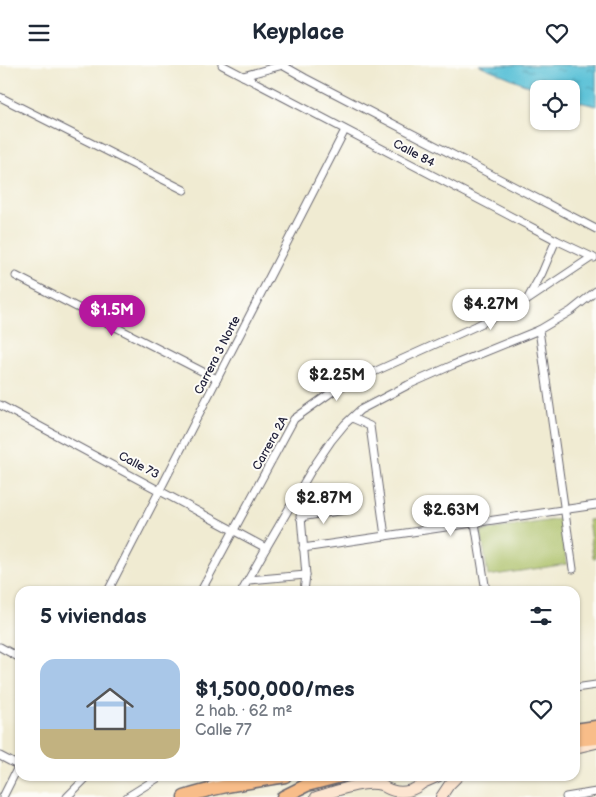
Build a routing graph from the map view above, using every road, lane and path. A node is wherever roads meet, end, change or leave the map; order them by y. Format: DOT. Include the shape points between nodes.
graph roads {
  1 [pos="222,65"];
  2 [pos="282,65"];
  3 [pos="243,76"];
  4 [pos="0,97"];
  5 [pos="345,129"];
  6 [pos="184,191"];
  7 [pos="596,229"];
  8 [pos="556,240"];
  9 [pos="594,258"];
  10 [pos="16,276"];
  11 [pos="596,291"];
  12 [pos="526,301"];
  13 [pos="539,330"];
  14 [pos="217,379"];
  15 [pos="0,405"];
  16 [pos="352,418"];
  17 [pos="160,491"];
  18 [pos="299,493"];
  19 [pos="596,505"];
  20 [pos="345,510"];
  21 [pos="566,510"];
  22 [pos="300,517"];
  23 [pos="475,523"];
  24 [pos="234,531"];
  25 [pos="385,536"];
  26 [pos="266,548"];
  27 [pos="303,548"];
  28 [pos="573,569"];
  29 [pos="306,575"];
  30 [pos="249,580"];
  31 [pos="111,586"];
  32 [pos="204,586"];
  33 [pos="245,586"];
  34 [pos="305,586"];
  35 [pos="485,586"];
  36 [pos="0,647"];
  37 [pos="15,655"];
  38 [pos="596,685"];
  39 [pos="580,687"];
  40 [pos="580,725"];
  41 [pos="596,726"];
  42 [pos="580,729"];
  43 [pos="580,740"];
  44 [pos="595,742"];
  45 [pos="580,746"];
  46 [pos="0,756"];
  47 [pos="15,762"];
  48 [pos="15,774"];
  49 [pos="83,781"];
  50 [pos="153,781"];
  51 [pos="231,781"];
  52 [pos="323,781"];
  53 [pos="378,781"];
  54 [pos="452,781"];
  55 [pos="424,782"];
  56 [pos="382,786"];
  57 [pos="596,792"];
  58 [pos="285,796"];
  59 [pos="577,796"];
  60 [pos="3,797"];
  61 [pos="67,797"];
  62 [pos="127,797"];
  63 [pos="184,797"];
  64 [pos="316,797"];
  65 [pos="391,797"];
  66 [pos="415,797"];
  67 [pos="441,797"];
  68 [pos="566,797"];
  1 -- 3 [label="street, Calle 84"];
  2 -- 3 [label="street"];
  2 -- 7 [label="street, Calle 84"];
  3 -- 5 [label="street, Calle 84"];
  4 -- 6 [label="street"];
  5 -- 8 [label="street, Calle 84"];
  5 -- 14 [label="street, Carrera 3 Norte"];
  8 -- 9 [label="street, Calle 84"];
  8 -- 12 [label="street"];
  9 -- 12 [label="street, Carrera 2A"];
  10 -- 14 [label="street"];
  11 -- 13 [label="street"];
  12 -- 24 [label="street, Carrera 2A" via="336,389 294,419"];
  13 -- 16 [label="street" via="408,385 360,410"];
  13 -- 21 [label="street"];
  14 -- 17 [label="street, Carrera 3 Norte"];
  15 -- 17 [label="street, Calle 73"];
  16 -- 18 [label="street" via="331,441"];
  16 -- 25 [label="street" via="370,426"];
  17 -- 24 [label="street, Calle 73"];
  17 -- 31 [label="street, Carrera 3 Norte"];
  18 -- 22 [label="street"];
  18 -- 26 [label="street"];
  19 -- 21 [label="street"];
  20 -- 22 [label="street"];
  21 -- 23 [label="street"];
  21 -- 28 [label="street"];
  22 -- 27 [label="street"];
  23 -- 25 [label="street"];
  23 -- 35 [label="street"];
  24 -- 26 [label="street, Calle 73"];
  24 -- 32 [label="street, Carrera 2A"];
  25 -- 27 [label="street"];
  26 -- 30 [label="street"];
  27 -- 29 [label="street"];
  29 -- 30 [label="street"];
  29 -- 34 [label="street"];
  30 -- 33 [label="street"];
  36 -- 37 [label="street"];
  38 -- 39 [label="street"];
  40 -- 41 [label="street"];
  41 -- 42 [label="highway"];
  43 -- 44 [label="highway"];
  44 -- 45 [label="street"];
  46 -- 47 [label="street"];
  48 -- 60 [label="street"];
  49 -- 61 [label="street"];
  50 -- 62 [label="street"];
  51 -- 63 [label="highway"];
  52 -- 58 [label="highway"];
  53 -- 56 [label="street"];
  54 -- 67 [label="street"];
  55 -- 56 [label="street" via="412,791 401,792"];
  55 -- 66 [label="street"];
  56 -- 64 [label="street" via="364,784"];
  56 -- 65 [label="street"];
  57 -- 59 [label="street"];
  59 -- 68 [label="street"];
}
